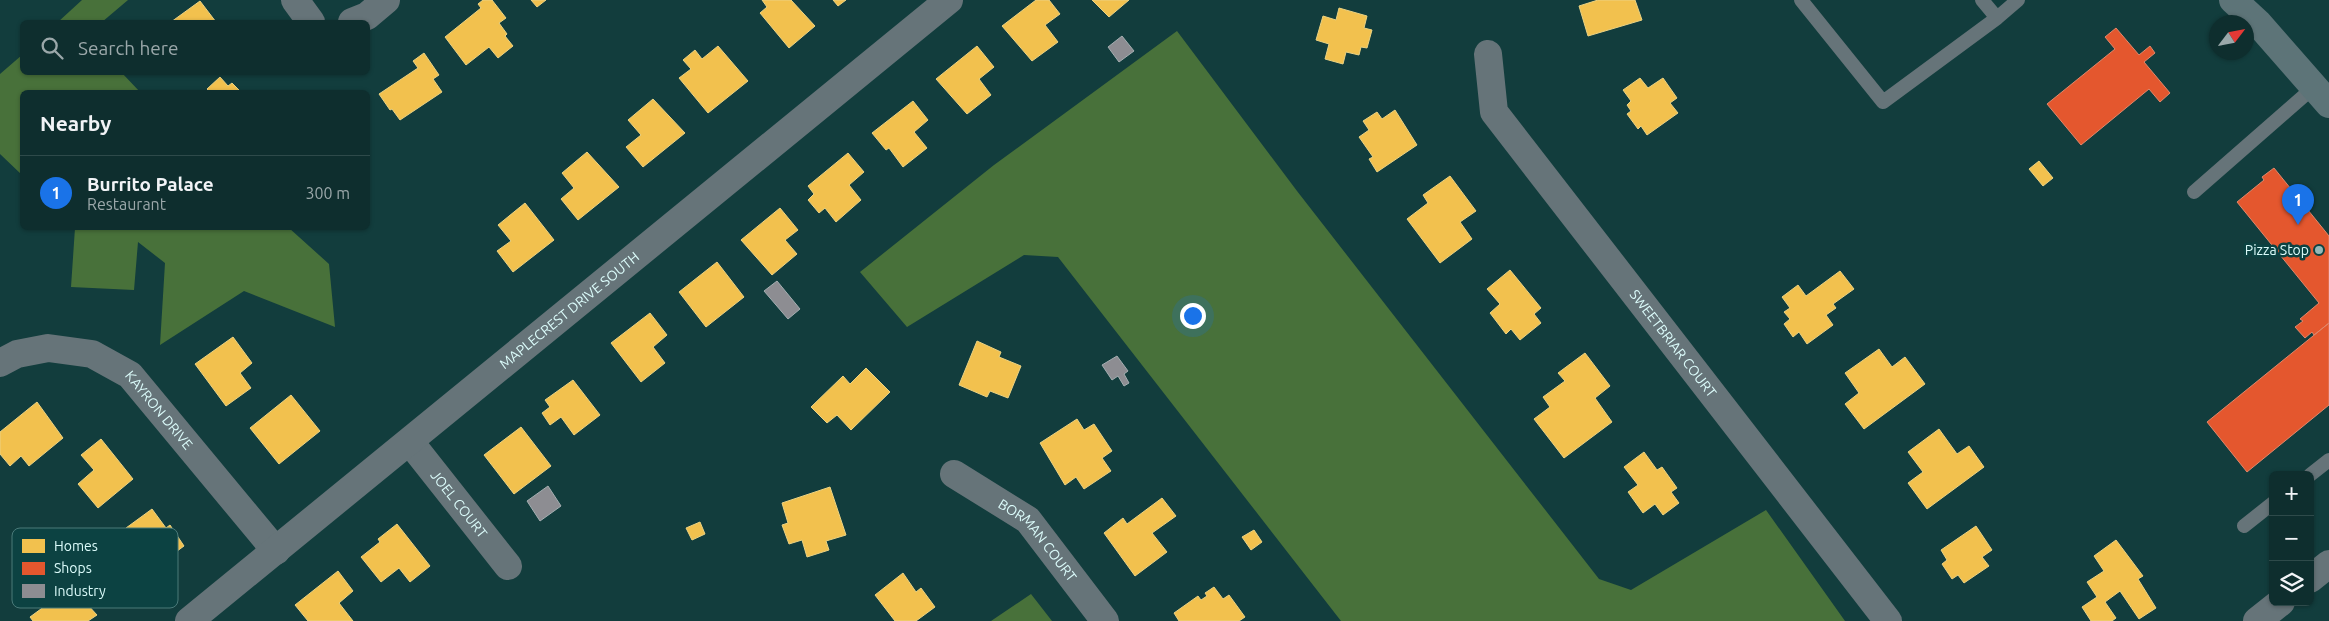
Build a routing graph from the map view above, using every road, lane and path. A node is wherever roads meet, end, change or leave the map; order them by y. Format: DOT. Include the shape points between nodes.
graph roads {
  1 [pos="295,0"];
  2 [pos="386,0"];
  3 [pos="949,0"];
  4 [pos="1801,0"];
  5 [pos="1982,0"];
  6 [pos="2018,0"];
  7 [pos="2233,0"];
  8 [pos="1997,18"];
  9 [pos="310,20"];
  10 [pos="357,20"];
  11 [pos="1488,54"];
  12 [pos="2322,96"];
  13 [pos="2194,192"];
  14 [pos="0,363"];
  15 [pos="410,442"];
  16 [pos="2329,460"];
  17 [pos="2314,472"];
  18 [pos="954,474"];
  19 [pos="2269,507"];
  20 [pos="2244,526"];
  21 [pos="276,551"];
  22 [pos="2329,564"];
  23 [pos="508,566"];
  24 [pos="2314,576"];
  25 [pos="2276,606"];
  26 [pos="189,621"];
  27 [pos="1105,621"];
  28 [pos="1888,621"];
  29 [pos="2257,621"];
  1 -- 9 [label="street"];
  2 -- 10 [label="street"];
  3 -- 15 [label="street, MAPLECREST DRIVE SOUTH"];
  4 -- 8 [label="lane" via="1883,102"];
  5 -- 8 [label="lane"];
  6 -- 8 [label="lane"];
  7 -- 12 [label="main road" via="2258,23"];
  11 -- 28 [label="street, SWEETBRIAR COURT" via="1494,112"];
  12 -- 13 [label="lane"];
  14 -- 21 [label="street, KAYRON DRIVE" via="17,354 48,348 92,354 130,375"];
  15 -- 21 [label="street, MAPLECREST DRIVE SOUTH"];
  15 -- 23 [label="street, JOEL COURT"];
  16 -- 17 [label="lane"];
  18 -- 27 [label="street, BORMAN COURT" via="1028,520"];
  19 -- 20 [label="lane"];
  21 -- 26 [label="street, MAPLECREST DRIVE SOUTH"];
  22 -- 24 [label="street"];
  25 -- 29 [label="street"];
}
